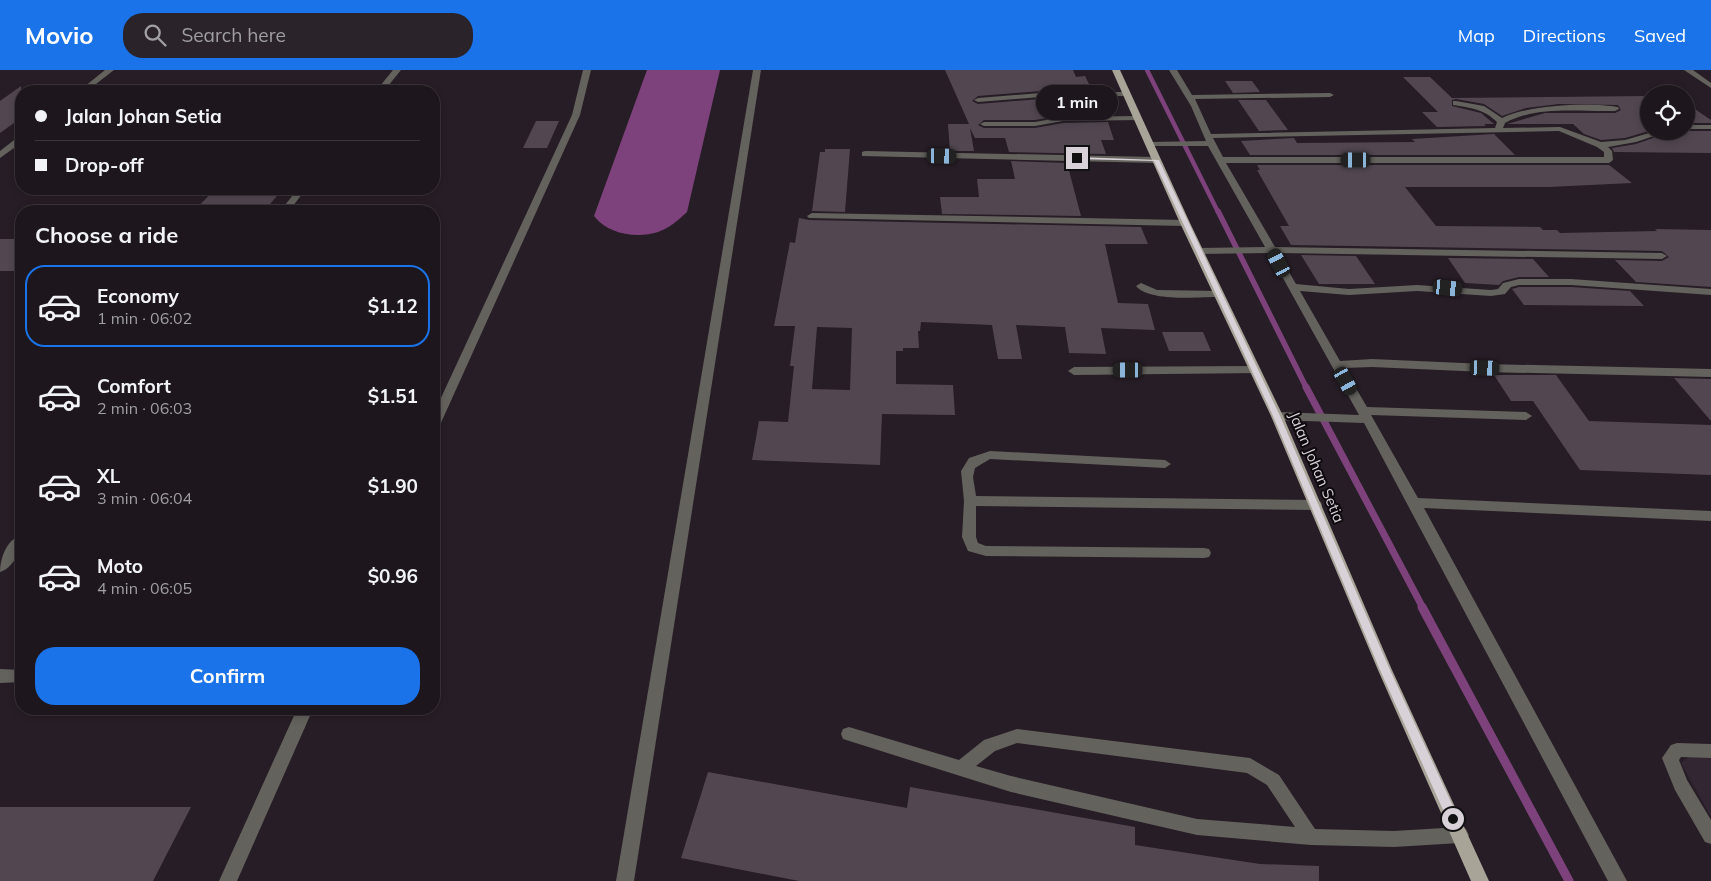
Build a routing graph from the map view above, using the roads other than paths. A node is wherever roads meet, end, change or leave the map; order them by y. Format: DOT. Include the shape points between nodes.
graph roads {
  1 [pos="110,70"];
  2 [pos="397,70"];
  3 [pos="587,70"];
  4 [pos="757,70"];
  5 [pos="1116,70"];
  6 [pos="1173,70"];
  7 [pos="1688,70"];
  8 [pos="91,85"];
  9 [pos="385,85"];
  10 [pos="1711,86"];
  11 [pos="1123,94"];
  12 [pos="1330,95"];
  13 [pos="1189,97"];
  14 [pos="978,100"];
  15 [pos="1456,103"];
  16 [pos="1614,110"];
  17 [pos="1135,118"];
  18 [pos="984,124"];
  19 [pos="1500,126"];
  20 [pos="1695,127"];
  21 [pos="1711,127"];
  22 [pos="1641,140"];
  23 [pos="1207,141"];
  24 [pos="15,144"];
  25 [pos="1150,144"];
  26 [pos="1600,145"];
  27 [pos="865,154"];
  28 [pos="0,155"];
  29 [pos="1153,160"];
  30 [pos="1221,160"];
  31 [pos="297,195"];
  32 [pos="289,205"];
  33 [pos="812,216"];
  34 [pos="1185,224"];
  35 [pos="1266,251"];
  36 [pos="1199,252"];
  37 [pos="1662,256"];
  38 [pos="1141,286"];
  39 [pos="1292,287"];
  40 [pos="1711,292"];
  41 [pos="1219,294"];
  42 [pos="1338,366"];
  43 [pos="1255,370"];
  44 [pos="1074,371"];
  45 [pos="1711,373"];
  46 [pos="440,412"];
  47 [pos="1365,415"];
  48 [pos="1277,416"];
  49 [pos="1526,416"];
  50 [pos="1165,464"];
  51 [pos="970,501"];
  52 [pos="1414,503"];
  53 [pos="1316,505"];
  54 [pos="1711,516"];
  55 [pos="15,547"];
  56 [pos="1204,553"];
  57 [pos="0,566"];
  58 [pos="0,676"];
  59 [pos="15,676"];
  60 [pos="302,715"];
  61 [pos="849,734"];
  62 [pos="1711,751"];
  63 [pos="960,769"];
  64 [pos="1460,835"];
  65 [pos="1711,836"];
  66 [pos="1311,837"];
  67 [pos="228,881"];
  68 [pos="625,881"];
  69 [pos="1480,881"];
  70 [pos="1618,881"];
  1 -- 8 [label="street"];
  2 -- 9 [label="street"];
  3 -- 46 [label="street" via="576,115"];
  4 -- 68 [label="street"];
  5 -- 11 [label="main road, Jalan Johan Setia"];
  6 -- 13 [label="street"];
  7 -- 10 [label="street"];
  11 -- 14 [label="street" via="1054,94"];
  11 -- 17 [label="main road, Jalan Johan Setia"];
  12 -- 13 [label="street"];
  13 -- 23 [label="street"];
  15 -- 19 [label="street" via="1477,105 1488,110"];
  16 -- 19 [label="street" via="1517,113"];
  17 -- 18 [label="street"];
  17 -- 25 [label="main road, Jalan Johan Setia"];
  19 -- 23 [label="street"];
  19 -- 26 [label="street" via="1560,129"];
  20 -- 21 [label="street"];
  22 -- 26 [label="street"];
  23 -- 25 [label="street"];
  23 -- 30 [label="street"];
  24 -- 28 [label="street"];
  25 -- 29 [label="main road, Jalan Johan Setia"];
  26 -- 30 [label="street" via="1608,152 1609,160"];
  27 -- 29 [label="street"];
  29 -- 34 [label="main road, Jalan Johan Setia"];
  30 -- 35 [label="street"];
  31 -- 32 [label="street"];
  33 -- 34 [label="street"];
  34 -- 36 [label="main road, Jalan Johan Setia"];
  35 -- 36 [label="street"];
  35 -- 37 [label="street"];
  35 -- 39 [label="street"];
  36 -- 41 [label="main road, Jalan Johan Setia"];
  38 -- 41 [label="street" via="1157,293"];
  39 -- 40 [label="street" via="1348,292 1425,288 1491,293 1501,292 1507,285 1520,282 1571,282"];
  39 -- 42 [label="street"];
  41 -- 43 [label="main road, Jalan Johan Setia"];
  42 -- 45 [label="street" via="1372,363"];
  42 -- 47 [label="street"];
  43 -- 44 [label="street"];
  43 -- 48 [label="main road, Jalan Johan Setia"];
  47 -- 48 [label="street" via="1352,419"];
  47 -- 49 [label="street"];
  47 -- 52 [label="street"];
  48 -- 53 [label="main road, Jalan Johan Setia"];
  50 -- 51 [label="street" via="977,457 969,463 967,470"];
  51 -- 53 [label="street"];
  51 -- 56 [label="street" via="969,537 973,547 986,550"];
  52 -- 54 [label="street"];
  52 -- 70 [label="street"];
  53 -- 64 [label="main road, Jalan Johan Setia" via="1385,670"];
  55 -- 57 [label="street"];
  58 -- 59 [label="street"];
  60 -- 67 [label="street"];
  61 -- 63 [label="street"];
  62 -- 65 [label="street" via="1677,750 1670,758 1681,785"];
  63 -- 66 [label="street" via="1197,827"];
  63 -- 66 [label="street" via="990,744 1017,736 1250,766 1273,780"];
  64 -- 66 [label="street" via="1394,839"];
  64 -- 69 [label="main road, Jalan Johan Setia"];
}
